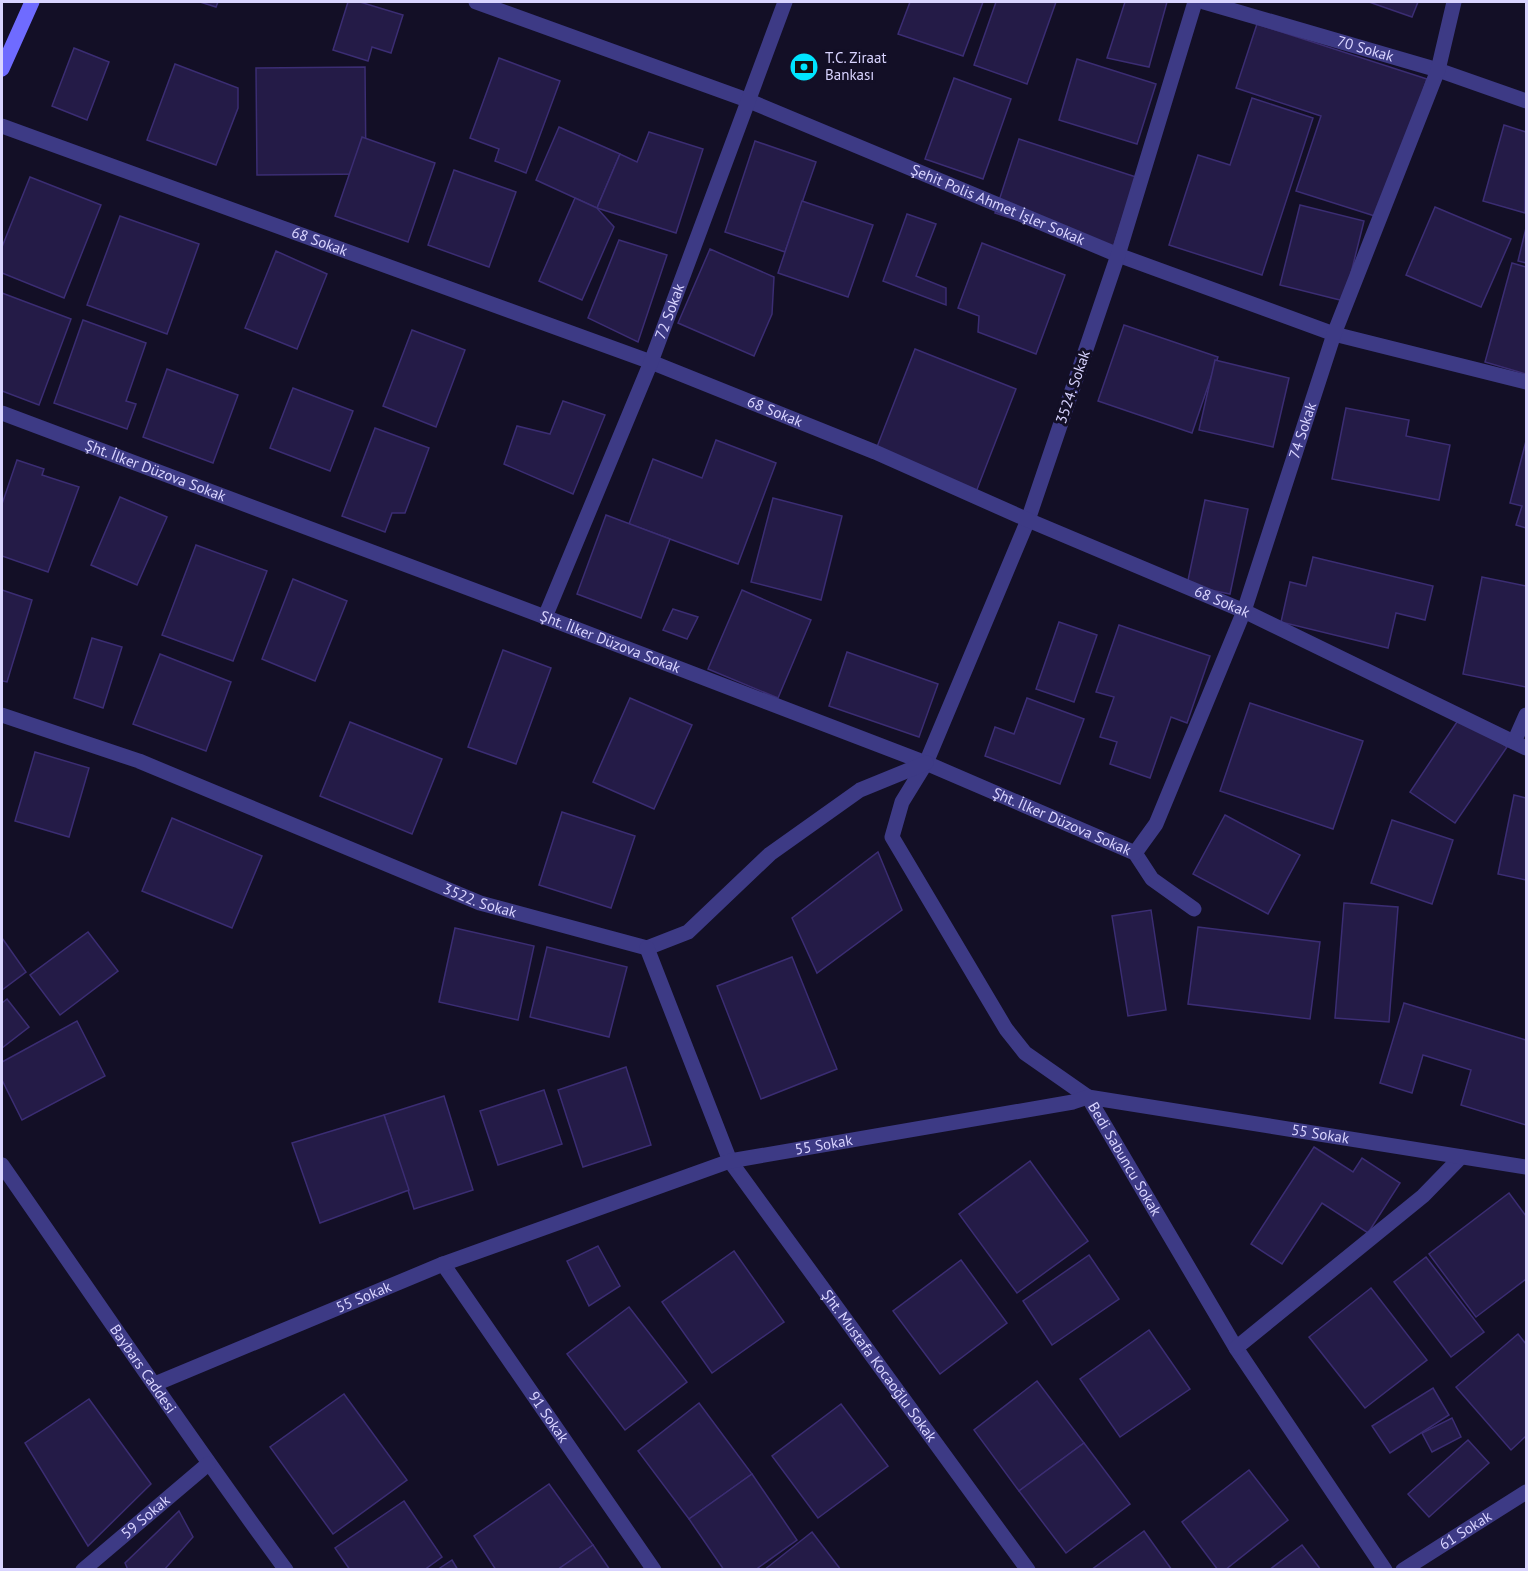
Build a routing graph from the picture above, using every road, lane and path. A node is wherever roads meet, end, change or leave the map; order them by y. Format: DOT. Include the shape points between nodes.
graph roads {
  1 [pos="32,2"];
  2 [pos="476,2"];
  3 [pos="785,2"];
  4 [pos="1195,2"];
  5 [pos="1204,2"];
  6 [pos="1454,2"];
  7 [pos="2,69"];
  8 [pos="1438,70"];
  9 [pos="747,100"];
  10 [pos="1527,101"];
  11 [pos="2,126"];
  12 [pos="1118,255"];
  13 [pos="1334,334"];
  14 [pos="651,362"];
  15 [pos="1527,382"];
  16 [pos="2,413"];
  17 [pos="1028,520"];
  18 [pos="1244,611"];
  19 [pos="545,617"];
  20 [pos="2,715"];
  21 [pos="1527,715"];
  22 [pos="1520,745"];
  23 [pos="926,763"];
  24 [pos="1135,853"];
  25 [pos="1194,909"];
  26 [pos="647,948"];
  27 [pos="1088,1097"];
  28 [pos="1461,1157"];
  29 [pos="730,1161"];
  30 [pos="2,1166"];
  31 [pos="1527,1167"];
  32 [pos="443,1264"];
  33 [pos="1236,1348"];
  34 [pos="155,1384"];
  35 [pos="208,1464"];
  36 [pos="1527,1492"];
  37 [pos="83,1569"];
  38 [pos="286,1569"];
  39 [pos="654,1569"];
  40 [pos="1028,1569"];
  41 [pos="1385,1569"];
  42 [pos="1403,1569"];
  1 -- 7 [label="main road"];
  2 -- 9 [label="street, Şehit Polis Ahmet İşler Sokak"];
  3 -- 9 [label="street, 72 Sokak"];
  4 -- 12 [label="street, 3524. Sokak"];
  5 -- 8 [label="street, 70 Sokak"];
  6 -- 8 [label="street, 74 Sokak"];
  8 -- 10 [label="street, 70 Sokak"];
  8 -- 13 [label="street, 74 Sokak"];
  9 -- 12 [label="street, Şehit Polis Ahmet İşler Sokak"];
  9 -- 14 [label="street, 72 Sokak"];
  11 -- 14 [label="street, 68 Sokak"];
  12 -- 13 [label="street, Şehit Polis Ahmet İşler Sokak"];
  12 -- 17 [label="street, 3524. Sokak"];
  13 -- 15 [label="street, Şehit Polis Ahmet İşler Sokak"];
  13 -- 18 [label="street, 74 Sokak"];
  14 -- 17 [label="street, 68 Sokak" via="875,452"];
  14 -- 19 [label="street, 72 Sokak"];
  16 -- 19 [label="street, Şht. İlker Düzova Sokak"];
  17 -- 18 [label="street, 68 Sokak"];
  17 -- 23 [label="street, 3524. Sokak"];
  18 -- 22 [label="street, 68 Sokak"];
  18 -- 24 [label="street, 74 Sokak" via="1156,824"];
  19 -- 23 [label="street, Şht. İlker Düzova Sokak"];
  20 -- 26 [label="street, 3522. Sokak" via="139,761 480,903"];
  21 -- 22 [label="street"];
  23 -- 24 [label="street, Şht. İlker Düzova Sokak"];
  23 -- 26 [label="street" via="860,790 770,854 688,932"];
  23 -- 27 [label="street, Bedi Sabuncu Sokak" via="902,802 892,837 1006,1029 1025,1053"];
  24 -- 25 [label="street, Şht. İlker Düzova Sokak" via="1152,879"];
  26 -- 29 [label="street, Şht. Mustafa Kocaoğlu Sokak"];
  27 -- 28 [label="street, 55 Sokak"];
  27 -- 29 [label="street, 55 Sokak"];
  27 -- 33 [label="street, Bedi Sabuncu Sokak"];
  28 -- 31 [label="street, 55 Sokak"];
  28 -- 33 [label="street" via="1423,1196"];
  29 -- 32 [label="street, 55 Sokak"];
  29 -- 40 [label="street, Şht. Mustafa Kocaoğlu Sokak"];
  30 -- 34 [label="street, Baybars Caddesi"];
  32 -- 34 [label="street, 55 Sokak"];
  32 -- 39 [label="street, 91 Sokak"];
  33 -- 41 [label="street, Bedi Sabuncu Sokak"];
  34 -- 35 [label="street, Baybars Caddesi"];
  35 -- 37 [label="street, 59 Sokak"];
  35 -- 38 [label="street, Baybars Caddesi"];
  36 -- 42 [label="street, 61 Sokak"];
}
